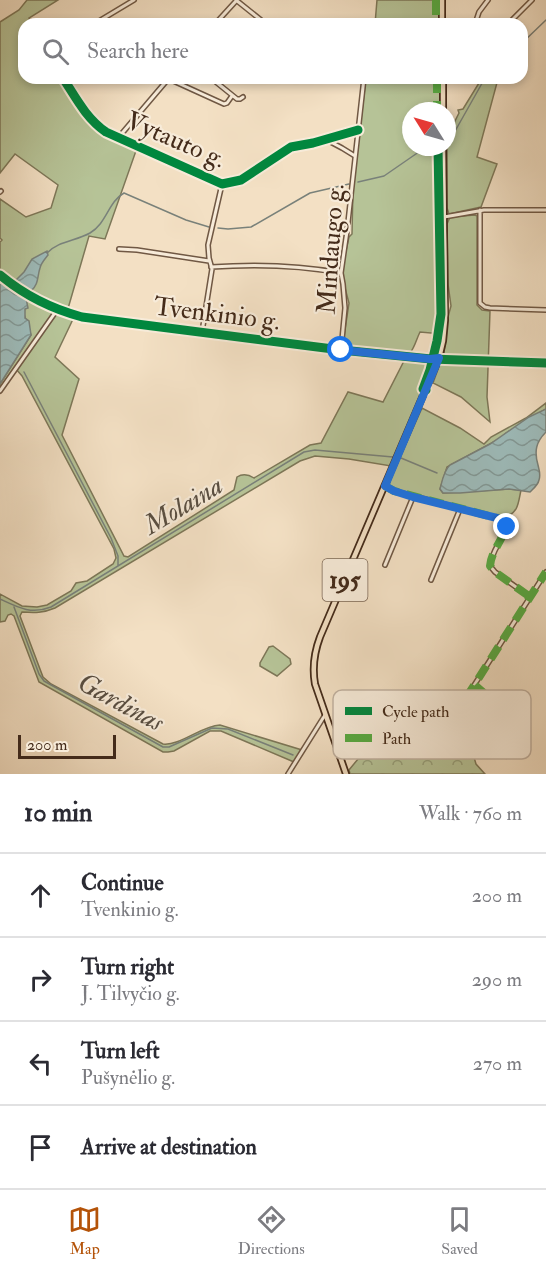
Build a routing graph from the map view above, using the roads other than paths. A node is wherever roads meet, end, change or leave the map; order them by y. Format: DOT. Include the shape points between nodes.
graph roads {
  1 [pos="134,0"];
  2 [pos="236,0"];
  3 [pos="442,0"];
  4 [pos="488,0"];
  5 [pos="532,0"];
  6 [pos="103,18"];
  7 [pos="220,18"];
  8 [pos="258,18"];
  9 [pos="442,18"];
  10 [pos="476,18"];
  11 [pos="514,18"];
  12 [pos="67,84"];
  13 [pos="164,84"];
  14 [pos="182,84"];
  15 [pos="218,84"];
  16 [pos="363,84"];
  17 [pos="443,84"];
  18 [pos="232,96"];
  19 [pos="243,97"];
  20 [pos="443,102"];
  21 [pos="358,130"];
  22 [pos="118,138"];
  23 [pos="325,139"];
  24 [pos="355,156"];
  25 [pos="443,156"];
  26 [pos="222,184"];
  27 [pos="480,210"];
  28 [pos="546,210"];
  29 [pos="444,217"];
  30 [pos="119,249"];
  31 [pos="210,261"];
  32 [pos="211,267"];
  33 [pos="341,273"];
  34 [pos="0,275"];
  35 [pos="57,310"];
  36 [pos="546,310"];
  37 [pos="202,332"];
  38 [pos="341,350"];
  39 [pos="439,358"];
  40 [pos="546,363"];
  41 [pos="0,391"];
  42 [pos="385,486"];
  43 [pos="413,497"];
  44 [pos="460,509"];
  45 [pos="385,565"];
  46 [pos="546,572"];
  47 [pos="431,580"];
  48 [pos="530,597"];
  49 [pos="475,685"];
  50 [pos="472,690"];
  51 [pos="480,690"];
  52 [pos="325,715"];
  53 [pos="333,737"];
  54 [pos="341,759"];
  55 [pos="288,774"];
  56 [pos="346,774"];
  1 -- 6 [label="street"];
  2 -- 7 [label="street"];
  2 -- 8 [label="street"];
  3 -- 9 [label="main road"];
  4 -- 10 [label="street"];
  5 -- 11 [label="street"];
  12 -- 22 [label="street, Vytauto g." via="88,117"];
  13 -- 22 [label="street"];
  14 -- 18 [label="street" via="224,104"];
  15 -- 18 [label="street"];
  16 -- 21 [label="street, Mindaugo g."];
  17 -- 20 [label="main road"];
  18 -- 19 [label="street"];
  21 -- 23 [label="street, Vytauto g."];
  21 -- 24 [label="street, Mindaugo g."];
  22 -- 26 [label="street, Vytauto g."];
  23 -- 24 [label="street"];
  23 -- 26 [label="street, Vytauto g." via="291,147 241,180"];
  24 -- 33 [label="street, Mindaugo g."];
  25 -- 29 [label="main road, 195"];
  26 -- 31 [label="street" via="208,245"];
  27 -- 28 [label="street"];
  27 -- 29 [label="street"];
  27 -- 36 [label="street" via="480,303 490,308"];
  29 -- 39 [label="main road, 195" via="445,320"];
  30 -- 31 [label="street"];
  31 -- 32 [label="street"];
  32 -- 33 [label="street" via="254,265"];
  32 -- 37 [label="street"];
  33 -- 38 [label="street, Mindaugo g." via="345,308"];
  34 -- 35 [label="street, Tvenkinio g."];
  35 -- 37 [label="street, Tvenkinio g."];
  35 -- 41 [label="street"];
  37 -- 38 [label="street, Tvenkinio g."];
  38 -- 39 [label="street, Tvenkinio g."];
  39 -- 40 [label="street, Tvenkinio g."];
  39 -- 42 [label="main road, 195"];
  42 -- 43 [label="street"];
  42 -- 52 [label="main road, 195" via="316,647 314,678"];
  43 -- 44 [label="street"];
  43 -- 45 [label="street"];
  44 -- 47 [label="street"];
  44 -- 48 [label="street" via="506,523 490,566"];
  46 -- 48 [label="street"];
  48 -- 49 [label="street"];
  49 -- 50 [label="street"];
  49 -- 51 [label="street"];
  52 -- 53 [label="main road, 195"];
  52 -- 55 [label="street"];
  54 -- 56 [label="main road, 195"];
}
